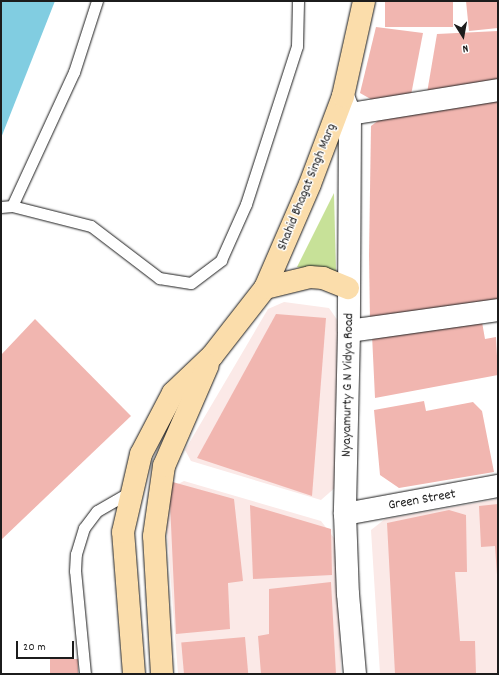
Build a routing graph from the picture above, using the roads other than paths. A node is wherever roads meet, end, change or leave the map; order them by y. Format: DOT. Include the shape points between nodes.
graph roads {
  1 [pos="97,1"];
  2 [pos="298,1"];
  3 [pos="364,1"];
  4 [pos="498,90"];
  5 [pos="347,105"];
  6 [pos="6,206"];
  7 [pos="264,288"];
  8 [pos="348,288"];
  9 [pos="498,310"];
  10 [pos="349,331"];
  11 [pos="212,356"];
  12 [pos="140,454"];
  13 [pos="164,466"];
  14 [pos="498,486"];
  15 [pos="131,491"];
  16 [pos="345,514"];
  17 [pos="85,674"];
  18 [pos="134,674"];
  19 [pos="162,674"];
  20 [pos="356,674"];
  1 -- 6 [label="lane" via="74,72"];
  2 -- 6 [label="lane" via="297,46 246,204 222,260 192,283 159,278 91,226"];
  3 -- 5 [label="main road, Shahid Bhagat Singh Marg"];
  4 -- 5 [label="street"];
  5 -- 7 [label="main road, Shahid Bhagat Singh Marg"];
  5 -- 8 [label="street, Nyayamurty G N Vidya Road"];
  7 -- 8 [label="main road" via="310,277 323,278"];
  7 -- 11 [label="main road, Shahid Bhagat Singh Marg"];
  8 -- 10 [label="street, Nyayamurty G N Vidya Road"];
  9 -- 10 [label="street"];
  10 -- 16 [label="street, Nyayamurty G N Vidya Road"];
  11 -- 12 [label="main road, Shahid Bhagat Singh Marg" via="173,393"];
  11 -- 13 [label="main road, Shahid Bhagat Singh Marg"];
  12 -- 13 [label="street"];
  12 -- 15 [label="main road, Shahid Bhagat Singh Marg"];
  13 -- 19 [label="main road, Shahid Bhagat Singh Marg" via="154,536"];
  14 -- 16 [label="street, Green Street"];
  15 -- 17 [label="lane" via="97,511 84,528 76,554 75,571"];
  15 -- 18 [label="main road, Shahid Bhagat Singh Marg" via="123,532"];
  16 -- 20 [label="street, Nyayamurty G N Vidya Road" via="348,594"];
}
